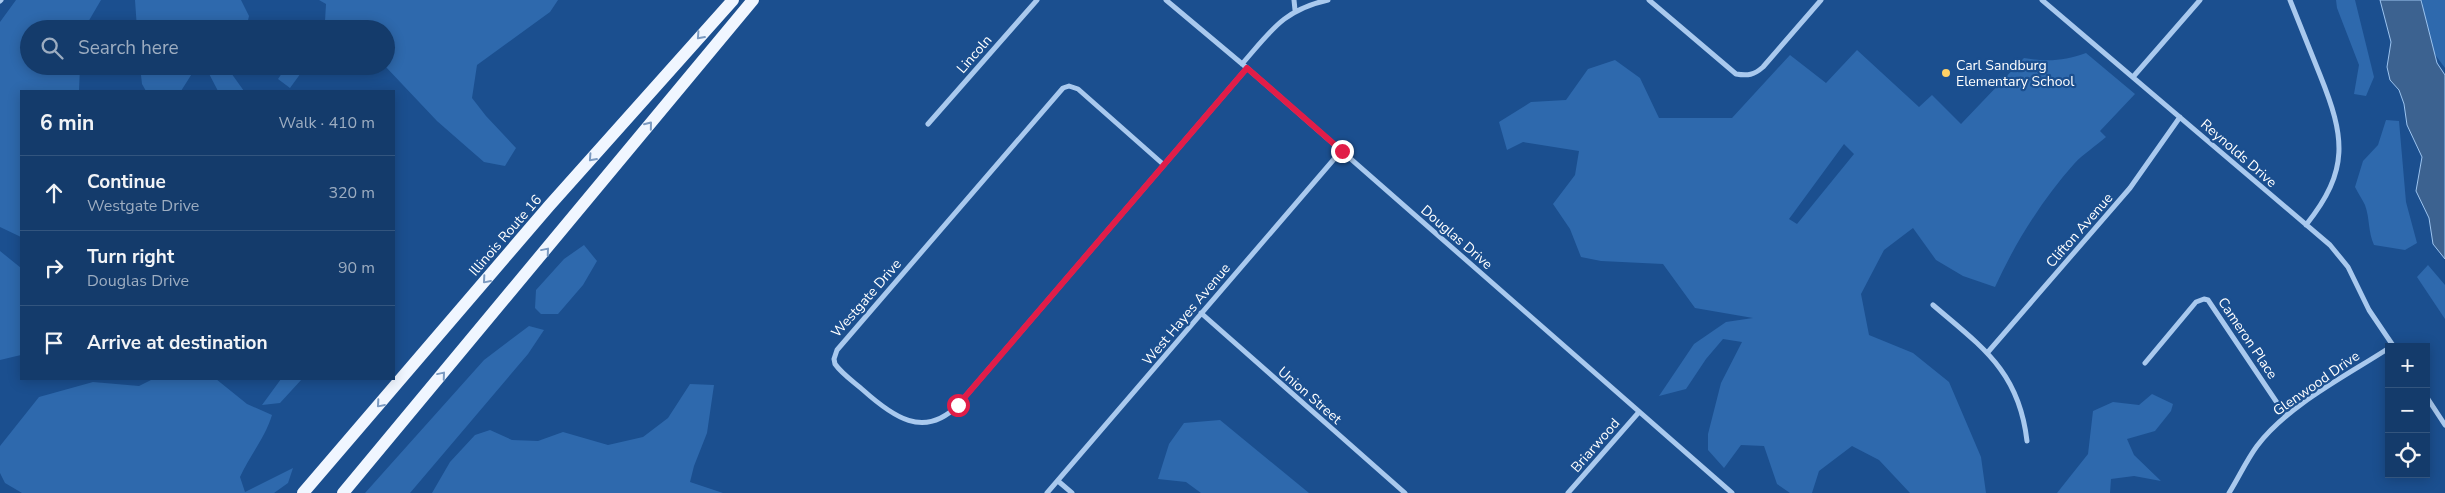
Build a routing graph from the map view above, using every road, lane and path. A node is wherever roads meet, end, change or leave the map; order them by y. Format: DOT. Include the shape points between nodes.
graph roads {
  1 [pos="732,0"];
  2 [pos="754,0"];
  3 [pos="1037,0"];
  4 [pos="1166,0"];
  5 [pos="1294,0"];
  6 [pos="1328,0"];
  7 [pos="1649,0"];
  8 [pos="1821,0"];
  9 [pos="2042,0"];
  10 [pos="2200,0"];
  11 [pos="2290,0"];
  12 [pos="1295,10"];
  13 [pos="1242,64"];
  14 [pos="1247,68"];
  15 [pos="2133,78"];
  16 [pos="2180,117"];
  17 [pos="928,124"];
  18 [pos="1342,151"];
  19 [pos="1164,165"];
  20 [pos="2306,225"];
  21 [pos="1932,305"];
  22 [pos="1201,314"];
  23 [pos="2389,343"];
  24 [pos="2385,351"];
  25 [pos="1988,352"];
  26 [pos="2145,363"];
  27 [pos="2430,402"];
  28 [pos="1639,412"];
  29 [pos="2286,416"];
  30 [pos="2445,425"];
  31 [pos="2026,441"];
  32 [pos="1058,481"];
  33 [pos="303,493"];
  34 [pos="343,493"];
  35 [pos="1047,493"];
  36 [pos="1072,493"];
  37 [pos="1405,493"];
  38 [pos="1568,493"];
  39 [pos="1732,493"];
  40 [pos="2230,493"];
  1 -- 33 [label="main road, Illinois Route 16, one-way" via="549,206"];
  34 -- 2 [label="main road, one-way"];
  3 -- 17 [label="street, Lincoln"];
  4 -- 13 [label="street, Douglas Drive"];
  5 -- 12 [label="street"];
  6 -- 12 [label="street"];
  7 -- 8 [label="street" via="1736,74 1747,76 1764,67"];
  9 -- 15 [label="street, Reynolds Drive"];
  10 -- 15 [label="street"];
  11 -- 20 [label="street" via="2332,104 2340,138 2332,184"];
  12 -- 13 [label="street" via="1280,21"];
  13 -- 14 [label="street, Douglas Drive"];
  14 -- 18 [label="street, Douglas Drive"];
  14 -- 19 [label="street, Westgate Drive"];
  15 -- 16 [label="street, Reynolds Drive"];
  16 -- 20 [label="street, Reynolds Drive"];
  16 -- 25 [label="street, Clifton Avenue" via="2130,188"];
  18 -- 22 [label="street, West Hayes Avenue"];
  18 -- 28 [label="street, Douglas Drive"];
  19 -- 19 [label="street, Westgate Drive" via="947,414 926,422 895,416 835,364 837,350 1064,88 1078,89"];
  20 -- 23 [label="street, Reynolds Drive" via="2339,255"];
  21 -- 25 [label="street"];
  22 -- 32 [label="street, West Hayes Avenue"];
  22 -- 37 [label="street, Union Street"];
  24 -- 29 [label="street, Glenwood Drive"];
  25 -- 31 [label="street" via="2004,372 2018,399"];
  26 -- 29 [label="street, Cameron Place" via="2196,302 2208,300"];
  27 -- 30 [label="street"];
  28 -- 38 [label="street, Briarwood"];
  28 -- 39 [label="street, Douglas Drive"];
  29 -- 40 [label="street, Glenwood Drive" via="2257,446"];
  32 -- 35 [label="street, West Hayes Avenue"];
  32 -- 36 [label="street"];
}
